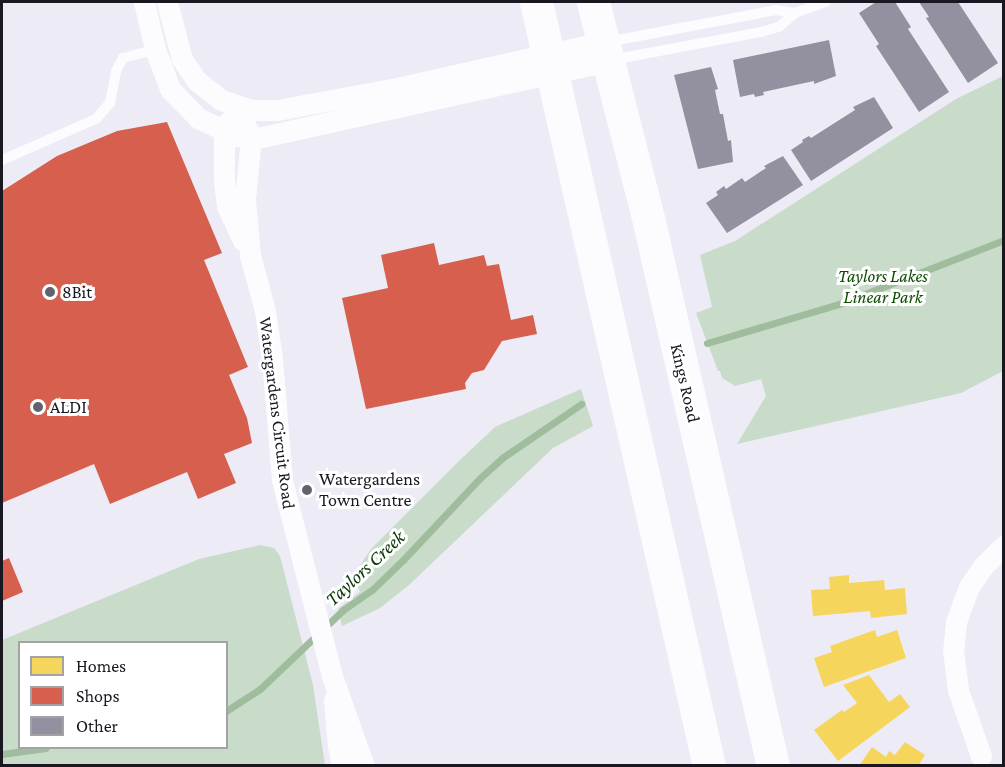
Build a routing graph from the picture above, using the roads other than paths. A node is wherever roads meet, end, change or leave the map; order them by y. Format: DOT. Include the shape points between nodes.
graph roads {
  1 [pos="144,2"];
  2 [pos="167,2"];
  3 [pos="536,2"];
  4 [pos="593,2"];
  5 [pos="823,2"];
  6 [pos="795,13"];
  7 [pos="177,45"];
  8 [pos="155,49"];
  9 [pos="606,51"];
  10 [pos="550,63"];
  11 [pos="236,107"];
  12 [pos="224,132"];
  13 [pos="251,137"];
  14 [pos="2,160"];
  15 [pos="250,255"];
  16 [pos="1004,546"];
  17 [pos="332,676"];
  18 [pos="981,756"];
  19 [pos="707,764"];
  20 [pos="342,765"];
  21 [pos="364,765"];
  22 [pos="773,765"];
  1 -- 8 [label="street"];
  2 -- 7 [label="street"];
  3 -- 10 [label="main road"];
  4 -- 9 [label="main road, Kings Road"];
  5 -- 6 [label="lane"];
  6 -- 9 [label="lane" via="776,10"];
  6 -- 9 [label="lane" via="779,27 761,32"];
  7 -- 8 [label="lane"];
  7 -- 11 [label="street" via="197,81"];
  8 -- 12 [label="street" via="165,81 177,99 198,118"];
  8 -- 14 [label="lane" via="123,58 116,71 110,103 96,119"];
  9 -- 10 [label="street"];
  9 -- 22 [label="main road, Kings Road"];
  10 -- 11 [label="street" via="277,110"];
  10 -- 13 [label="street"];
  10 -- 19 [label="main road"];
  11 -- 12 [label="street, Watergardens Circuit Road"];
  11 -- 13 [label="street"];
  12 -- 13 [label="street"];
  12 -- 15 [label="street, Watergardens Circuit Road" via="227,206"];
  13 -- 15 [label="street, Watergardens Circuit Road" via="245,199"];
  15 -- 17 [label="street, Watergardens Circuit Road" via="272,358 282,480"];
  16 -- 18 [label="street" via="969,587 956,622 952,651 958,690"];
  17 -- 20 [label="street, Watergardens Circuit Road"];
  17 -- 21 [label="street, Watergardens Circuit Road"];
}
